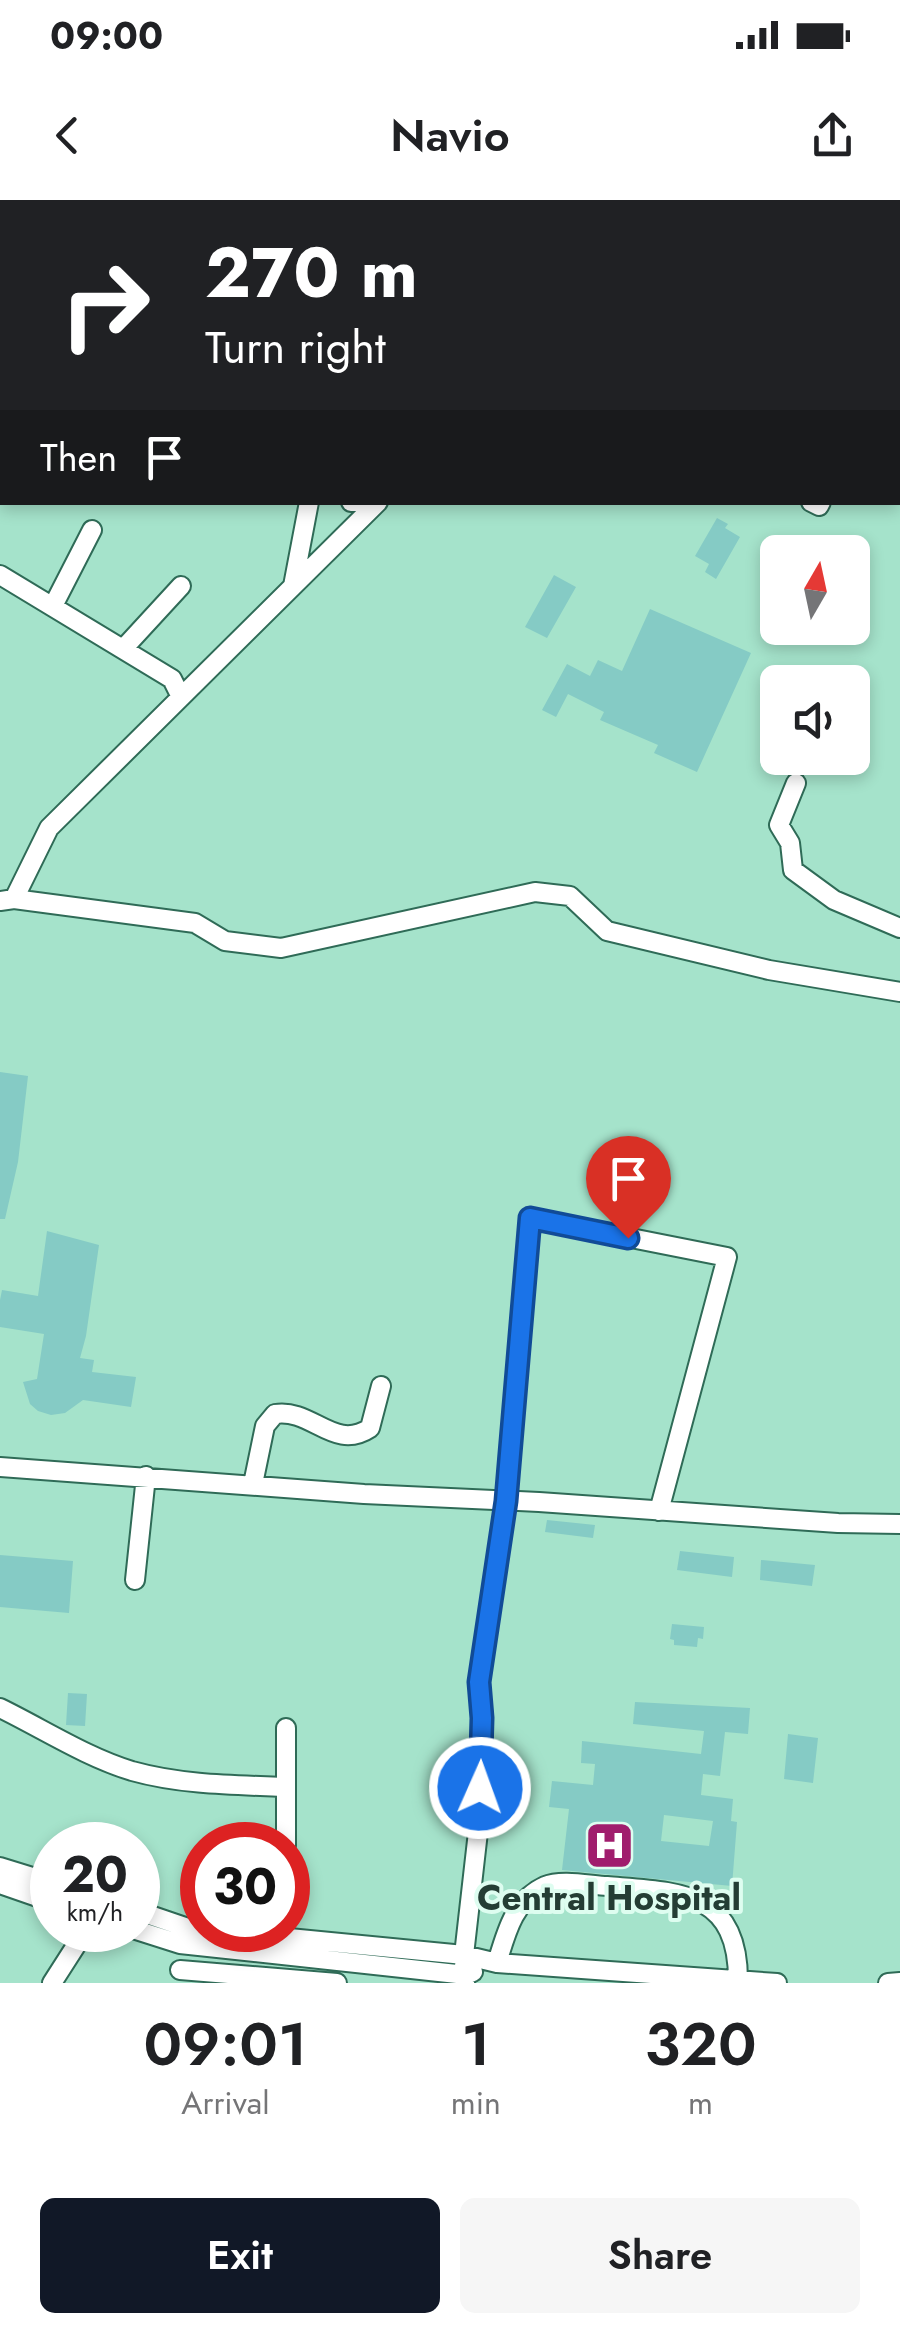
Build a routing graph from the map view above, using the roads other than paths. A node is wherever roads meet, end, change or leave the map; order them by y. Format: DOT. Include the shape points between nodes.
graph roads {
  1 [pos="307,505"];
  2 [pos="375,505"];
  3 [pos="92,530"];
  4 [pos="0,575"];
  5 [pos="181,586"];
  6 [pos="293,587"];
  7 [pos="53,606"];
  8 [pos="123,649"];
  9 [pos="182,697"];
  10 [pos="796,783"];
  11 [pos="7,900"];
  12 [pos="900,928"];
  13 [pos="900,992"];
  14 [pos="381,1386"];
  15 [pos="0,1467"];
  16 [pos="146,1476"];
  17 [pos="252,1484"];
  18 [pos="506,1501"];
  19 [pos="658,1511"];
  20 [pos="900,1524"];
  21 [pos="135,1580"];
  22 [pos="0,1708"];
  23 [pos="286,1728"];
  24 [pos="286,1787"];
  25 [pos="286,1822"];
  26 [pos="0,1867"];
  27 [pos="30,1877"];
  28 [pos="0,1884"];
  29 [pos="30,1894"];
  30 [pos="160,1938"];
  31 [pos="310,1938"];
  32 [pos="180,1944"];
  33 [pos="72,1952"];
  34 [pos="245,1952"];
  35 [pos="464,1955"];
  36 [pos="496,1962"];
  37 [pos="900,1974"];
  38 [pos="179,1977"];
  39 [pos="465,1979"];
  40 [pos="738,1980"];
  41 [pos="900,1982"];
  42 [pos="52,1983"];
  43 [pos="336,1983"];
  44 [pos="778,1983"];
  45 [pos="888,1983"];
  1 -- 6 [label="street"];
  2 -- 6 [label="street"];
  3 -- 7 [label="street"];
  4 -- 7 [label="street"];
  5 -- 8 [label="street"];
  6 -- 9 [label="street"];
  7 -- 8 [label="street"];
  8 -- 9 [label="street" via="172,679"];
  9 -- 11 [label="street" via="49,828"];
  10 -- 12 [label="street" via="779,825 790,843 793,870 834,900"];
  11 -- 13 [label="street" via="196,924 225,941 280,948 535,892 570,896 607,931 769,970"];
  14 -- 17 [label="street" via="370,1428 360,1435 338,1435 302,1415 275,1414 265,1426"];
  15 -- 16 [label="street"];
  16 -- 17 [label="street"];
  16 -- 21 [label="street"];
  17 -- 18 [label="street"];
  18 -- 19 [label="street"];
  18 -- 19 [label="street" via="530,1218 728,1257"];
  18 -- 35 [label="street" via="479,1682 479,1822"];
  19 -- 20 [label="street"];
  22 -- 24 [label="street" via="133,1771 196,1783"];
  23 -- 24 [label="street"];
  24 -- 25 [label="street"];
  26 -- 27 [label="street"];
  28 -- 29 [label="street"];
  30 -- 32 [label="street"];
  31 -- 35 [label="street"];
  32 -- 38 [label="street"];
  33 -- 42 [label="street"];
  34 -- 39 [label="street"];
  35 -- 36 [label="street"];
  35 -- 39 [label="street"];
  36 -- 39 [label="street"];
  36 -- 40 [label="street"];
  36 -- 40 [label="street" via="512,1916 534,1893 549,1884 582,1884 702,1900 736,1943"];
  37 -- 41 [label="street"];
  38 -- 43 [label="street"];
  40 -- 44 [label="street"];
  41 -- 45 [label="street"];
}
